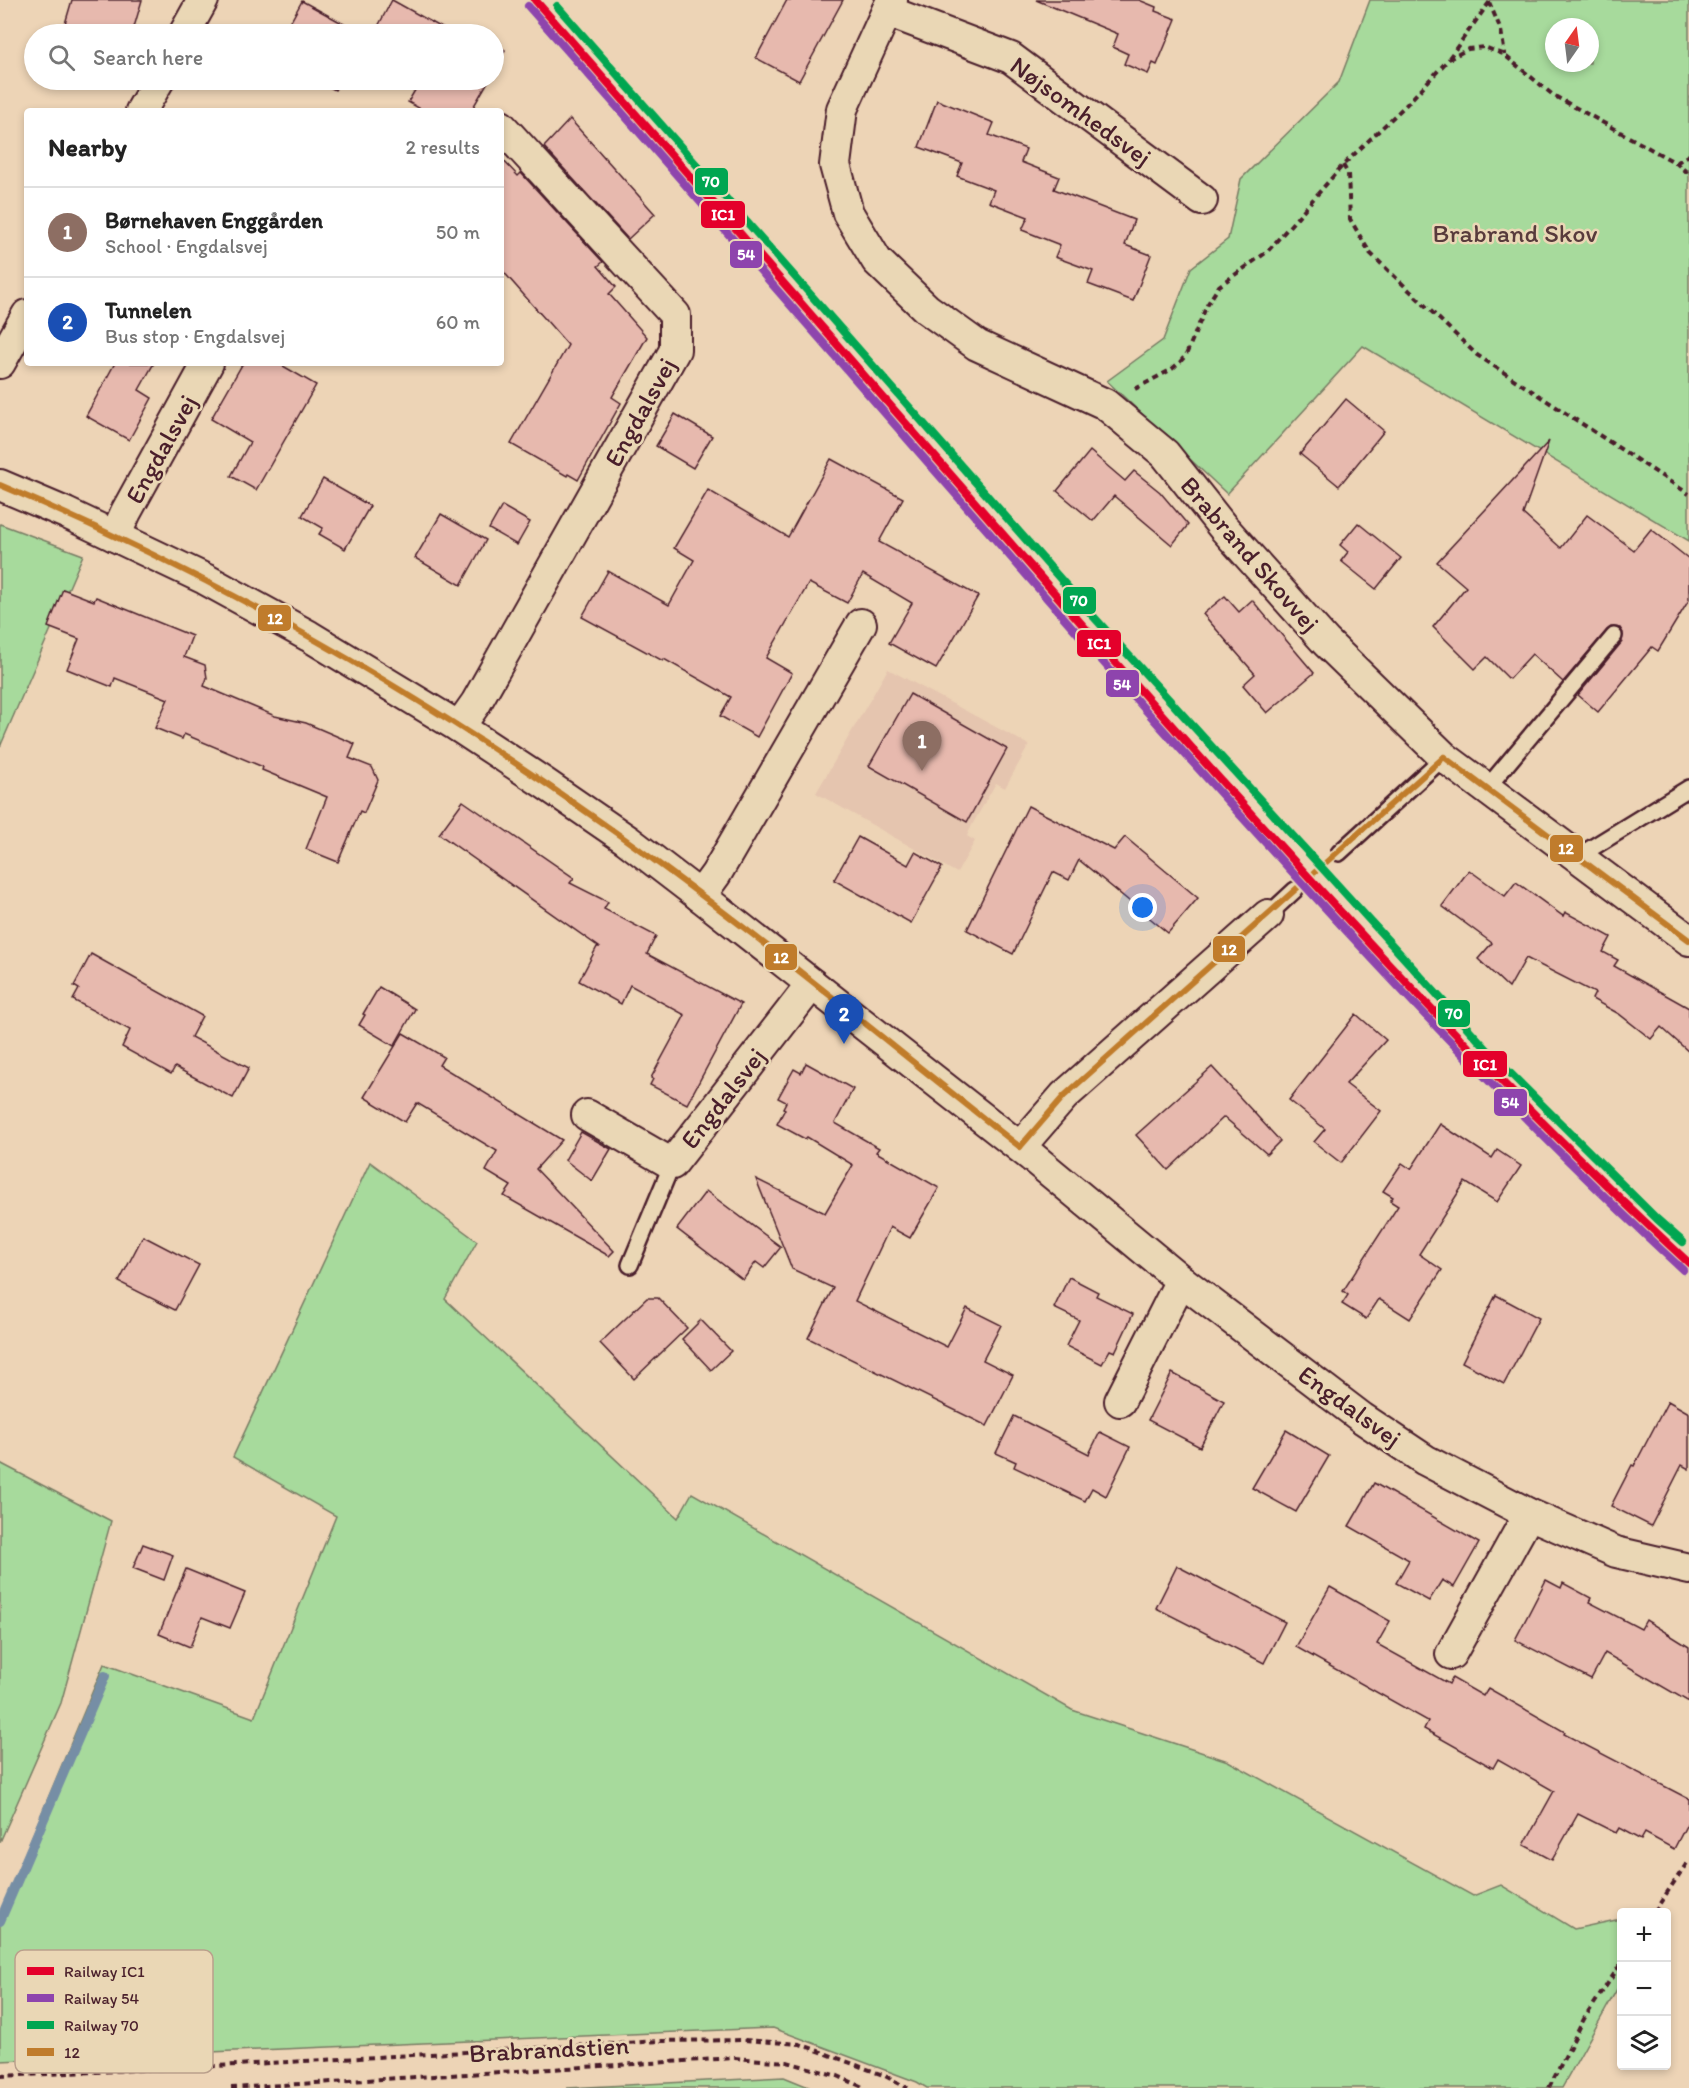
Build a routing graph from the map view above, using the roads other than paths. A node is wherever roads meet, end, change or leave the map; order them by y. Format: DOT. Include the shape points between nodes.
graph roads {
  1 [pos="203,0"];
  2 [pos="889,5"];
  3 [pos="190,24"];
  4 [pos="153,90"];
  5 [pos="143,108"];
  6 [pos="504,129"];
  7 [pos="835,165"];
  8 [pos="1202,200"];
  9 [pos="24,320"];
  10 [pos="0,363"];
  11 [pos="206,366"];
  12 [pos="0,485"];
  13 [pos="115,536"];
  14 [pos="861,624"];
  15 [pos="1614,636"];
  16 [pos="459,727"];
  17 [pos="1444,757"];
  18 [pos="1689,788"];
  19 [pos="1486,789"];
  20 [pos="1339,853"];
  21 [pos="1576,857"];
  22 [pos="1295,890"];
  23 [pos="700,896"];
  24 [pos="1268,915"];
  25 [pos="1689,940"];
  26 [pos="812,984"];
  27 [pos="587,1115"];
  28 [pos="1020,1147"];
  29 [pos="672,1164"];
  30 [pos="630,1265"];
  31 [pos="1182,1281"];
  32 [pos="1119,1401"];
  33 [pos="1529,1514"];
  34 [pos="1689,1569"];
  35 [pos="1451,1654"];
  1 -- 3 [label="street"];
  2 -- 7 [label="street, Nøjsomhedsvej" via="842,109"];
  2 -- 8 [label="street, Nøjsomhedsvej" via="1011,58"];
  4 -- 5 [label="street"];
  6 -- 16 [label="street, Engdalsvej" via="675,315 675,350"];
  7 -- 17 [label="street, Brabrand Skovvej" via="848,213 877,261 927,309 977,345 1105,404 1165,454 1222,526 1326,642"];
  9 -- 10 [label="street"];
  11 -- 13 [label="street, Engdalsvej"];
  12 -- 13 [label="street, Engdalsvej"];
  13 -- 16 [label="street, Engdalsvej" via="205,579 309,636"];
  14 -- 23 [label="street"];
  15 -- 19 [label="lane"];
  16 -- 23 [label="street, Engdalsvej" via="627,840"];
  17 -- 19 [label="street, Brabrand Skovvej"];
  17 -- 20 [label="lane"];
  18 -- 21 [label="lane"];
  19 -- 21 [label="street, Brabrand Skovvej"];
  21 -- 25 [label="street, Brabrand Skovvej"];
  22 -- 24 [label="lane"];
  23 -- 26 [label="street, Engdalsvej"];
  24 -- 28 [label="street" via="1064,1096"];
  26 -- 28 [label="street, Engdalsvej"];
  26 -- 29 [label="street, Engdalsvej"];
  27 -- 29 [label="street, Engdalsvej"];
  28 -- 31 [label="street, Engdalsvej"];
  29 -- 30 [label="lane"];
  31 -- 32 [label="street"];
  31 -- 33 [label="street, Engdalsvej" via="1362,1419 1425,1460"];
  33 -- 34 [label="street, Engdalsvej" via="1616,1552"];
  33 -- 35 [label="street"];
}
